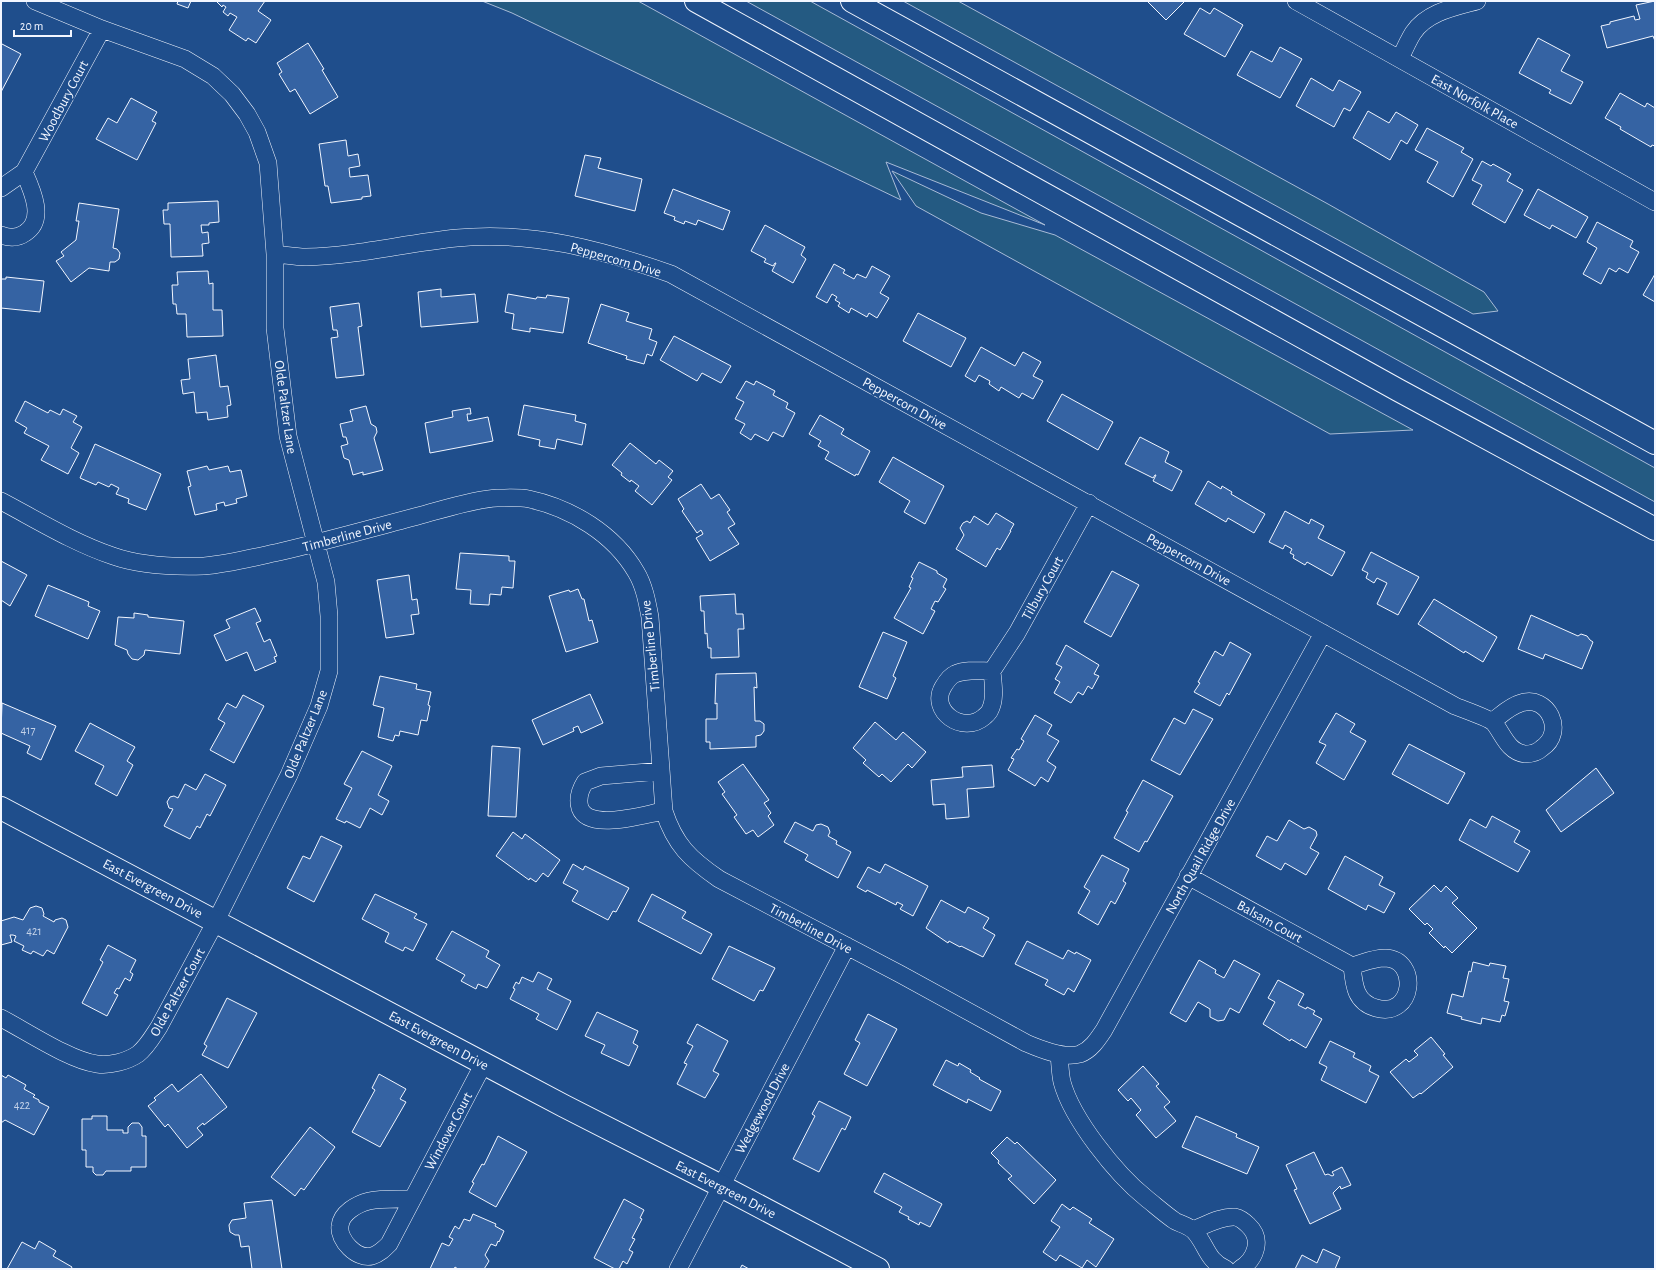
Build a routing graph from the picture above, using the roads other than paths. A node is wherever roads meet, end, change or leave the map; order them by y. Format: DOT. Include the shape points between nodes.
graph roads {
  1 [pos="35,1"];
  2 [pos="696,1"];
  3 [pos="852,1"];
  4 [pos="1296,1"];
  5 [pos="1477,1"];
  6 [pos="102,29"];
  7 [pos="1400,59"];
  8 [pos="24,172"];
  9 [pos="1,188"];
  10 [pos="1655,202"];
  11 [pos="1,235"];
  12 [pos="275,254"];
  13 [pos="1655,444"];
  14 [pos="1,501"];
  15 [pos="1089,503"];
  16 [pos="1655,529"];
  17 [pos="315,543"];
  18 [pos="1323,633"];
  19 [pos="992,671"];
  20 [pos="1493,721"];
  21 [pos="660,771"];
  22 [pos="1,808"];
  23 [pos="664,811"];
  24 [pos="1188,876"];
  25 [pos="216,921"];
  26 [pos="847,946"];
  27 [pos="1352,966"];
  28 [pos="1,1018"];
  29 [pos="1059,1054"];
  30 [pos="484,1063"];
  31 [pos="721,1186"];
  32 [pos="412,1199"];
  33 [pos="1193,1230"];
  34 [pos="678,1269"];
  35 [pos="878,1269"];
  36 [pos="1226,1269"];
  37 [pos="1240,1269"];
  1 -- 6 [label="street, Olde Paltzer Lane"];
  2 -- 16 [label="main road" via="1398,390"];
  3 -- 13 [label="main road"];
  4 -- 7 [label="street, East Norfolk Place"];
  5 -- 7 [label="street" via="1436,14 1424,22 1414,32"];
  6 -- 8 [label="street, Woodbury Court"];
  6 -- 12 [label="street, Olde Paltzer Lane" via="185,59 213,76 232,94 257,132 268,163"];
  7 -- 10 [label="street, East Norfolk Place"];
  8 -- 9 [label="street, Woodbury Court"];
  8 -- 11 [label="street" via="37,210 34,222 31,229 24,234 8,237"];
  12 -- 15 [label="street, Peppercorn Drive" via="304,257 340,255 457,238 502,236 544,240 597,250 633,261 671,274 694,286"];
  12 -- 17 [label="street, Olde Paltzer Lane" via="275,328 288,436"];
  14 -- 17 [label="street, Timberline Drive" via="72,539 113,556 138,562 204,566"];
  15 -- 18 [label="street, Peppercorn Drive"];
  15 -- 19 [label="street, Tilbury Court" via="1017,633"];
  17 -- 21 [label="street, Timberline Drive" via="494,498 527,499 548,504 569,512 595,527 636,571 644,591 650,617"];
  17 -- 25 [label="street, Olde Paltzer Lane" via="326,582 329,671 319,706 289,775"];
  18 -- 20 [label="street, Peppercorn Drive" via="1455,706"];
  18 -- 24 [label="street, North Quail Ridge Drive"];
  21 -- 23 [label="street, Timberline Drive"];
  21 -- 23 [label="street" via="601,776 585,782 578,800 581,810 587,817 598,820"];
  22 -- 25 [label="main road, East Evergreen Drive"];
  23 -- 26 [label="street, Timberline Drive" via="680,845 697,864 718,879"];
  24 -- 27 [label="street, Balsam Court"];
  24 -- 29 [label="street, North Quail Ridge Drive" via="1094,1045 1080,1054"];
  25 -- 28 [label="street, Olde Paltzer Court" via="159,1028 138,1054 111,1064 98,1064 75,1058"];
  25 -- 30 [label="main road, East Evergreen Drive"];
  26 -- 29 [label="street, Timberline Drive" via="1026,1043"];
  26 -- 31 [label="street, Wedgewood Drive"];
  29 -- 33 [label="street" via="1062,1081 1070,1103 1114,1168 1145,1198 1175,1221"];
  30 -- 31 [label="main road, East Evergreen Drive"];
  30 -- 32 [label="street, Windover Court"];
  31 -- 34 [label="street, Wedgewood Drive"];
  31 -- 35 [label="main road, East Evergreen Drive"];
  33 -- 36 [label="street" via="1210,1258"];
  33 -- 37 [label="street" via="1225,1217 1237,1217 1244,1221 1256,1235 1256,1247 1249,1264"];
}
